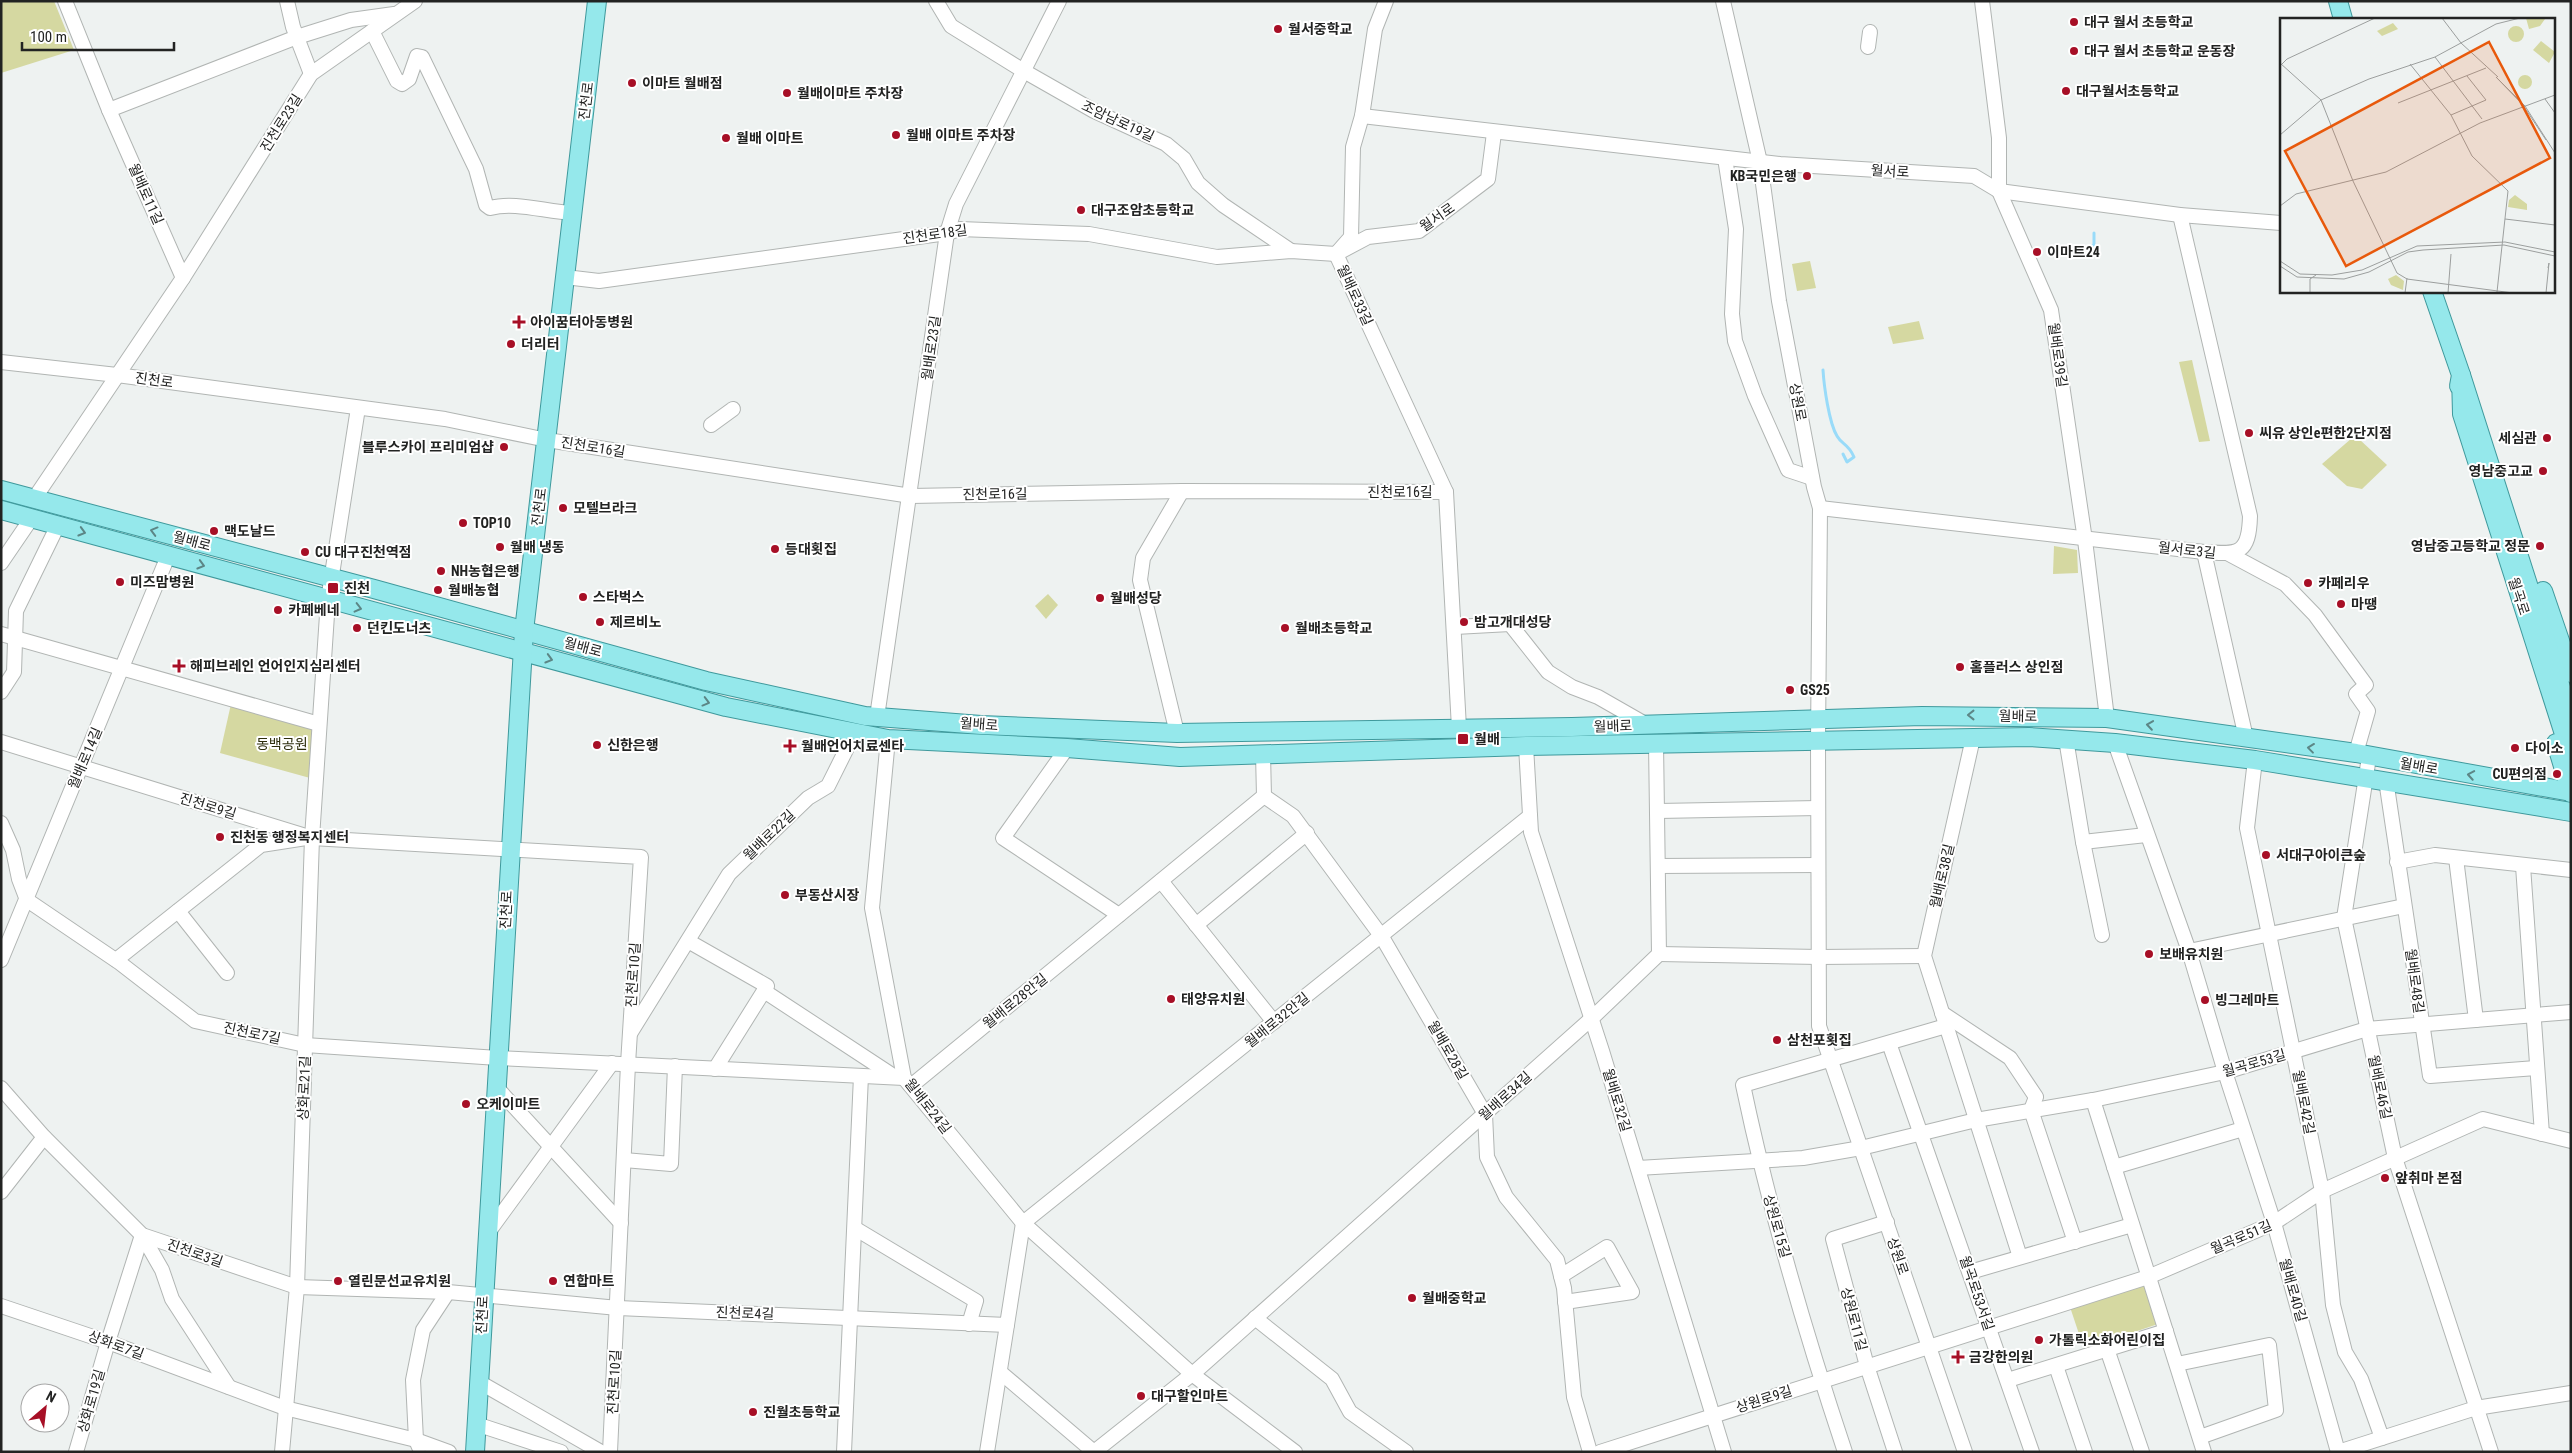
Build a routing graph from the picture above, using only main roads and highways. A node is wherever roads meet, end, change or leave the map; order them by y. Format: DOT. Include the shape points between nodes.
graph roads {
  1 [pos="597,1"];
  2 [pos="2338,1"];
  3 [pos="2343,18"];
  4 [pos="2432,292"];
  5 [pos="2461,376"];
  6 [pos="1,490"];
  7 [pos="1,510"];
  8 [pos="2516,566"];
  9 [pos="524,631"];
  10 [pos="523,651"];
  11 [pos="2571,673"];
  12 [pos="2571,719"];
  13 [pos="2571,756"];
  14 [pos="2571,793"];
  15 [pos="2571,812"];
  16 [pos="475,1452"];
  1 -- 9 [label="main road, 진천로"];
  2 -- 3 [label="main road"];
  4 -- 5 [label="main road, 월곡로"];
  5 -- 8 [label="main road, 월곡로" via="2462,414"];
  5 -- 11 [label="main road" via="2477,387"];
  5 -- 14 [label="main road" via="2452,419"];
  9 -- 6 [label="main road, 월배로, one-way"];
  7 -- 10 [label="main road, 월배로, one-way"];
  8 -- 12 [label="main road, 월곡로"];
  8 -- 13 [label="main road, 월곡로"];
  9 -- 10 [label="main road, 진천로"];
  14 -- 9 [label="main road, 월배로, one-way" via="2363,755 2107,718 1941,716 1177,733 877,717 845,713 706,681"];
  10 -- 15 [label="main road, 월배로, one-way" via="726,707 888,739 1180,757 1526,746 2066,739 2255,760"];
  10 -- 16 [label="main road, 진천로"];
}
